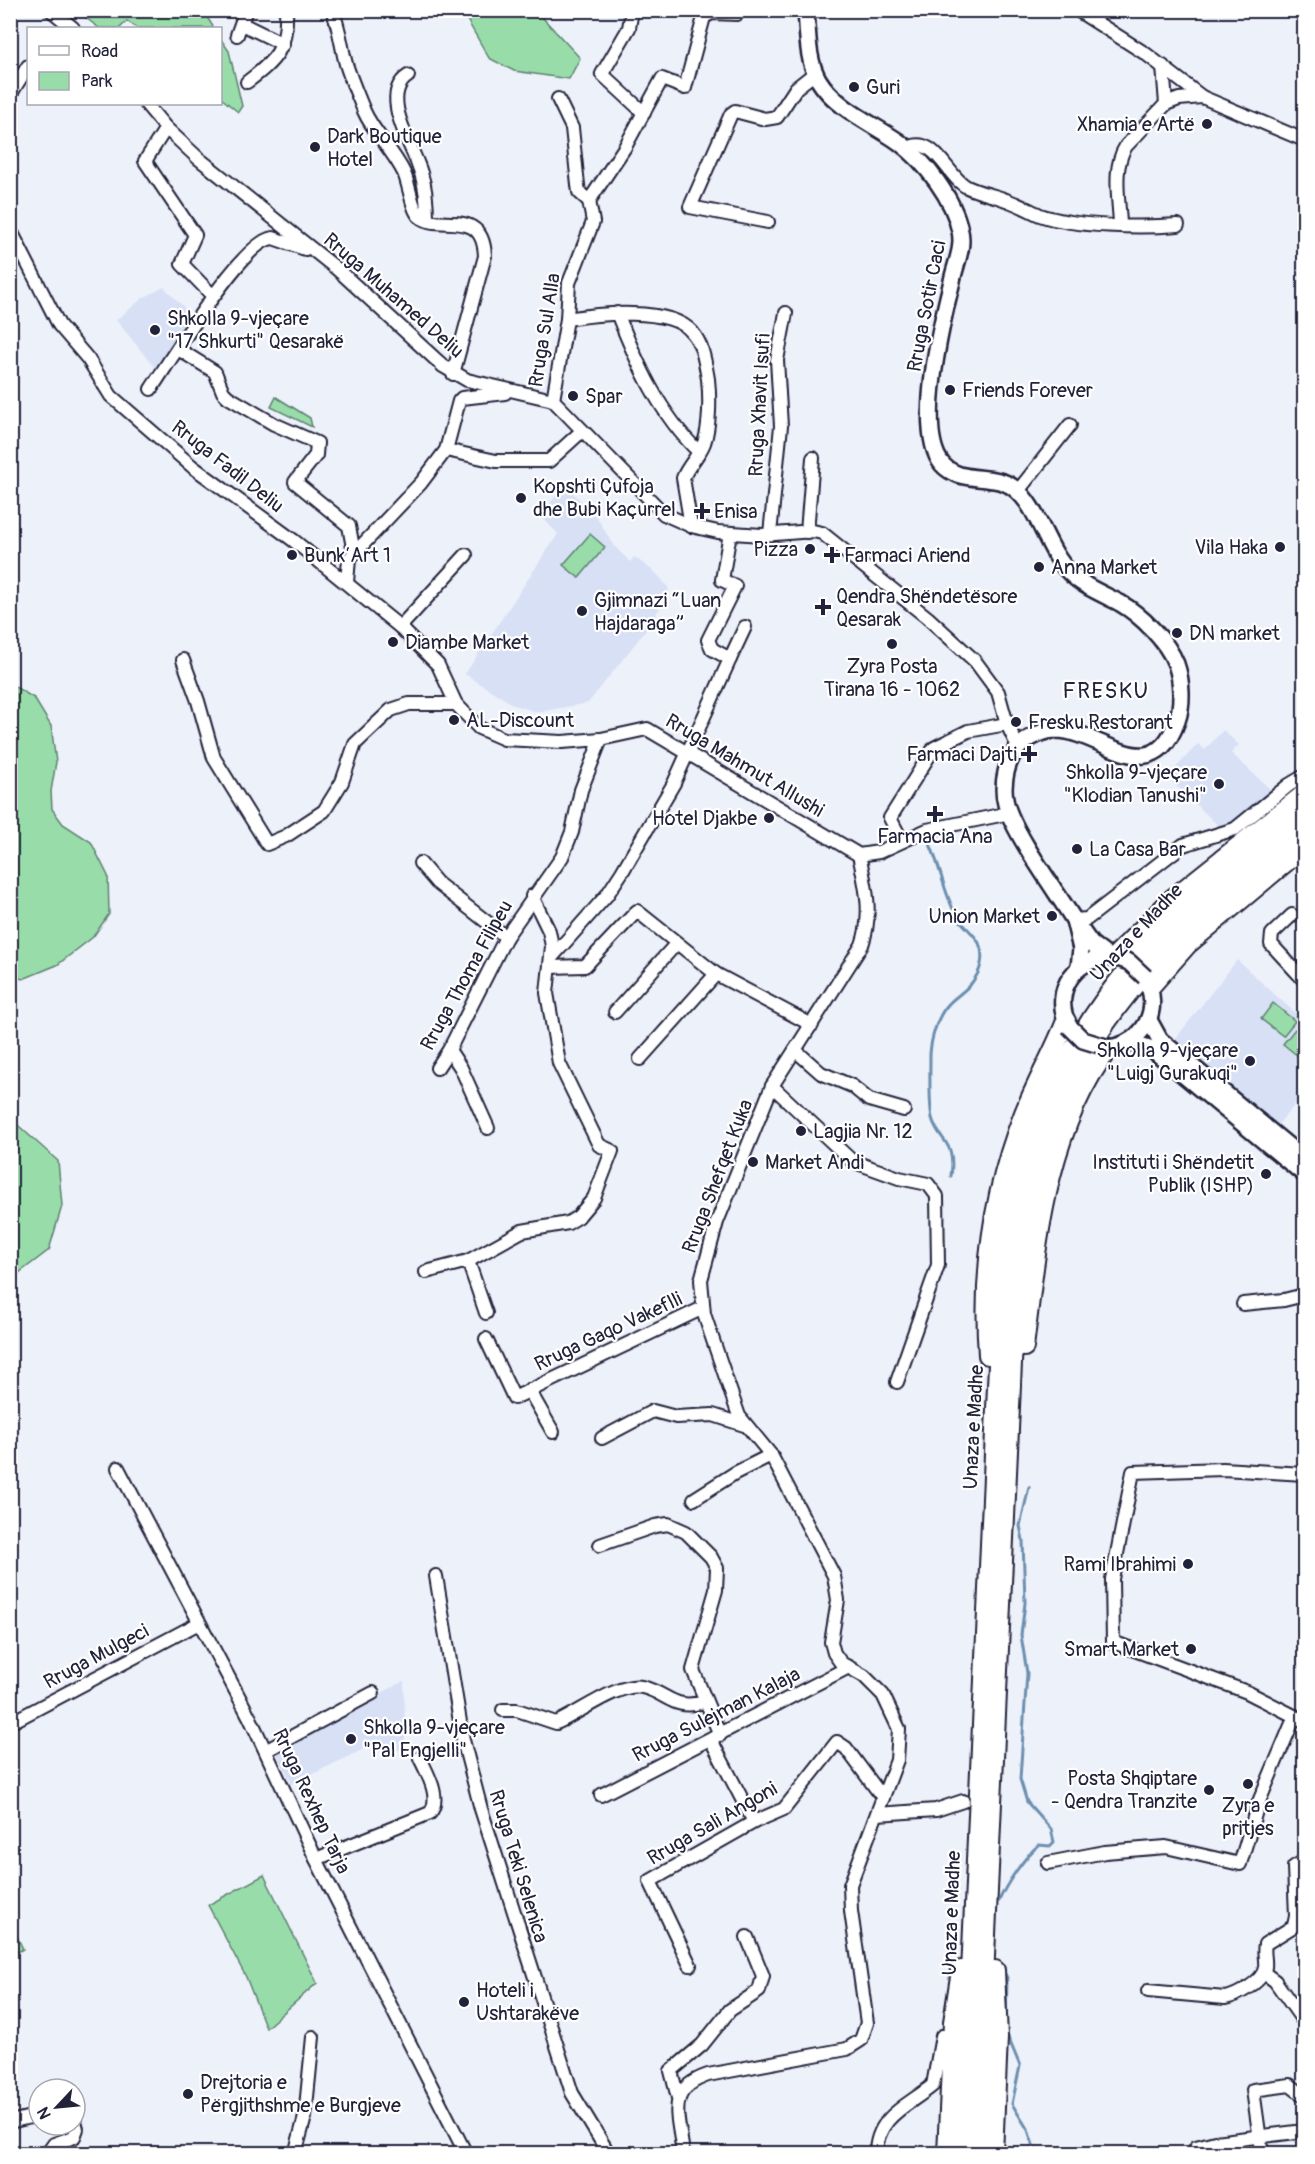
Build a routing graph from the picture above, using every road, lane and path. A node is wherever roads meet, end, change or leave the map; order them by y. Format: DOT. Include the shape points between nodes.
graph roads {
  1 [pos="51,10"];
  2 [pos="246,10"];
  3 [pos="286,10"];
  4 [pos="332,10"];
  5 [pos="632,10"];
  6 [pos="737,10"];
  7 [pos="806,10"];
  8 [pos="1077,10"];
  9 [pos="60,24"];
  10 [pos="283,44"];
  11 [pos="1163,66"];
  12 [pos="27,68"];
  13 [pos="815,73"];
  14 [pos="408,76"];
  15 [pos="247,82"];
  16 [pos="10,95"];
  17 [pos="1202,97"];
  18 [pos="558,99"];
  19 [pos="1166,104"];
  20 [pos="147,105"];
  21 [pos="644,114"];
  22 [pos="166,128"];
  23 [pos="1305,140"];
  24 [pos="906,149"];
  25 [pos="589,201"];
  26 [pos="427,219"];
  27 [pos="768,222"];
  28 [pos="1120,224"];
  29 [pos="1178,225"];
  30 [pos="10,229"];
  31 [pos="317,254"];
  32 [pos="213,296"];
  33 [pos="617,313"];
  34 [pos="786,313"];
  35 [pos="567,319"];
  36 [pos="177,349"];
  37 [pos="453,374"];
  38 [pos="151,389"];
  39 [pos="516,392"];
  40 [pos="553,400"];
  41 [pos="1070,425"];
  42 [pos="582,431"];
  43 [pos="446,450"];
  44 [pos="699,452"];
  45 [pos="813,458"];
  46 [pos="1018,491"];
  47 [pos="691,526"];
  48 [pos="807,532"];
  49 [pos="730,533"];
  50 [pos="770,534"];
  51 [pos="354,553"];
  52 [pos="466,555"];
  53 [pos="347,582"];
  54 [pos="400,627"];
  55 [pos="746,627"];
  56 [pos="730,658"];
  57 [pos="183,660"];
  58 [pos="456,704"];
  59 [pos="1007,724"];
  60 [pos="601,739"];
  61 [pos="1018,747"];
  62 [pos="688,754"];
  63 [pos="1305,776"];
  64 [pos="1305,794"];
  65 [pos="1305,812"];
  66 [pos="1010,813"];
  67 [pos="1305,830"];
  68 [pos="902,841"];
  69 [pos="1305,847"];
  70 [pos="860,855"];
  71 [pos="420,863"];
  72 [pos="532,896"];
  73 [pos="1292,915"];
  74 [pos="1072,916"];
  75 [pos="506,937"];
  76 [pos="676,945"];
  77 [pos="1113,957"];
  78 [pos="551,962"];
  79 [pos="1079,967"];
  80 [pos="716,974"];
  81 [pos="1305,980"];
  82 [pos="1150,987"];
  83 [pos="615,1012"];
  84 [pos="1149,1020"];
  85 [pos="1068,1024"];
  86 [pos="813,1025"];
  87 [pos="1130,1042"];
  88 [pos="1109,1048"];
  89 [pos="449,1050"];
  90 [pos="795,1050"];
  91 [pos="640,1059"];
  92 [pos="437,1068"];
  93 [pos="772,1086"];
  94 [pos="903,1110"];
  95 [pos="488,1128"];
  96 [pos="1305,1159"];
  97 [pos="1305,1174"];
  98 [pos="468,1261"];
  99 [pos="426,1272"];
  100 [pos="1305,1295"];
  101 [pos="1243,1304"];
  102 [pos="703,1308"];
  103 [pos="486,1312"];
  104 [pos="486,1339"];
  105 [pos="897,1382"];
  106 [pos="529,1390"];
  107 [pos="745,1426"];
  108 [pos="553,1432"];
  109 [pos="602,1438"];
  110 [pos="1002,1445"];
  111 [pos="771,1455"];
  112 [pos="118,1468"];
  113 [pos="1305,1474"];
  114 [pos="694,1499"];
  115 [pos="600,1545"];
  116 [pos="436,1576"];
  117 [pos="199,1623"];
  118 [pos="849,1667"];
  119 [pos="990,1691"];
  120 [pos="373,1693"];
  121 [pos="704,1702"];
  122 [pos="502,1710"];
  123 [pos="1300,1718"];
  124 [pos="10,1723"];
  125 [pos="715,1737"];
  126 [pos="267,1750"];
  127 [pos="420,1758"];
  128 [pos="602,1795"];
  129 [pos="883,1798"];
  130 [pos="963,1801"];
  131 [pos="877,1814"];
  132 [pos="754,1822"];
  133 [pos="316,1859"];
  134 [pos="1305,1861"];
  135 [pos="1048,1863"];
  136 [pos="1300,1916"];
  137 [pos="747,1936"];
  138 [pos="690,1965"];
  139 [pos="1264,1973"];
  140 [pos="1148,1991"];
  141 [pos="1305,2022"];
  142 [pos="942,2036"];
  143 [pos="313,2037"];
  144 [pos="1305,2096"];
  145 [pos="678,2098"];
  146 [pos="27,2118"];
  147 [pos="10,2122"];
  148 [pos="1305,2131"];
  149 [pos="74,2137"];
  150 [pos="1259,2137"];
  151 [pos="1196,2147"];
  152 [pos="47,2154"];
  153 [pos="295,2154"];
  154 [pos="466,2154"];
  155 [pos="609,2154"];
  156 [pos="683,2154"];
  157 [pos="876,2154"];
  158 [pos="947,2154"];
  159 [pos="963,2154"];
  160 [pos="976,2154"];
  161 [pos="993,2154"];
  162 [pos="1262,2154"];
  1 -- 9 [label="street"];
  2 -- 10 [label="street" via="240,29"];
  3 -- 10 [label="street"];
  4 -- 26 [label="street" via="346,63 366,115 392,149 413,196 415,210"];
  5 -- 21 [label="street" via="629,28 602,74"];
  6 -- 21 [label="street" via="737,14 711,13 704,17 685,88 662,79"];
  7 -- 13 [label="main road, Rruga Sotir Caci"];
  8 -- 11 [label="street"];
  10 -- 15 [label="street" via="271,64"];
  11 -- 17 [label="street"];
  11 -- 19 [label="street"];
  12 -- 16 [label="street"];
  13 -- 24 [label="main road, Rruga Sotir Caci" via="834,98"];
  13 -- 27 [label="street" via="796,88 777,117 765,119 735,111 731,114 690,207"];
  14 -- 26 [label="street" via="398,86 396,105 421,171"];
  17 -- 19 [label="street"];
  17 -- 23 [label="street"];
  18 -- 25 [label="street, Rruga Sul Alla" via="572,128 579,192"];
  19 -- 28 [label="street" via="1121,153"];
  20 -- 22 [label="street, Rruga Muhamed Deliu"];
  21 -- 25 [label="street"];
  22 -- 31 [label="street, Rruga Muhamed Deliu"];
  22 -- 32 [label="street" via="145,161 195,236 182,264"];
  24 -- 28 [label="street" via="912,145 926,147 967,188 1041,215 1079,223"];
  24 -- 46 [label="main road, Rruga Sotir Caci" via="948,201 961,237 934,375 931,417 935,451 952,472 994,480"];
  25 -- 35 [label="street, Rruga Sul Alla" via="593,222 569,283"];
  26 -- 37 [label="street" via="471,227 485,247 483,269"];
  28 -- 29 [label="street"];
  30 -- 53 [label="street, Rruga Fadil Deliu" via="59,325 88,359 111,396 193,467"];
  31 -- 32 [label="street" via="269,238 260,243"];
  31 -- 37 [label="street, Rruga Muhamed Deliu"];
  32 -- 36 [label="street"];
  33 -- 35 [label="street"];
  33 -- 44 [label="street" via="661,407"];
  33 -- 44 [label="street" via="684,325 697,340 705,359 709,390 705,441"];
  34 -- 50 [label="street, Rruga Xhavit Isufi" via="777,360 781,426"];
  35 -- 40 [label="street, Rruga Sul Alla"];
  36 -- 38 [label="street"];
  36 -- 51 [label="street" via="216,372 228,397 317,443 316,456 295,482 349,526"];
  37 -- 39 [label="street, Rruga Muhamed Deliu"];
  39 -- 40 [label="street, Rruga Muhamed Deliu"];
  39 -- 43 [label="street" via="462,398"];
  40 -- 42 [label="street"];
  41 -- 46 [label="street"];
  42 -- 43 [label="street" via="549,461 496,461"];
  42 -- 47 [label="street" via="664,514"];
  43 -- 51 [label="street" via="421,483"];
  44 -- 47 [label="street" via="682,478"];
  45 -- 48 [label="street"];
  46 -- 61 [label="main road" via="1065,568 1132,612 1157,637 1176,664 1181,704 1169,740 1148,754 1124,753 1058,730 1032,737"];
  47 -- 49 [label="street"];
  48 -- 50 [label="street"];
  48 -- 59 [label="street" via="822,533 964,650 998,692"];
  49 -- 50 [label="street"];
  49 -- 56 [label="street" via="722,580 735,585 708,640 712,649"];
  51 -- 53 [label="street" via="348,563"];
  52 -- 54 [label="street"];
  53 -- 54 [label="street, Rruga Fadil Deliu"];
  54 -- 58 [label="street, Rruga Fadil Deliu" via="438,665"];
  55 -- 56 [label="street"];
  56 -- 62 [label="street"];
  57 -- 58 [label="street" via="214,758 267,844 324,811 342,782 355,744 391,710 409,704"];
  58 -- 60 [label="street, Rruga Mahmut Allushi" via="479,728 495,736 562,741"];
  59 -- 61 [label="street"];
  59 -- 68 [label="street" via="968,731 930,752 890,818"];
  60 -- 62 [label="street, Rruga Mahmut Allushi" via="647,729"];
  60 -- 72 [label="street, Rruga Thoma Filipeu" via="581,790 567,845"];
  61 -- 66 [label="main road" via="1005,781"];
  62 -- 70 [label="street, Rruga Mahmut Allushi"];
  62 -- 78 [label="street" via="607,895"];
  63 -- 74 [label="street" via="1235,829 1183,845 1087,919"];
  64 -- 77 [label="highway" via="1173,898"];
  65 -- 110 [label="highway, Unaza e Madhe" via="1205,892 1138,957 1108,993 1056,1080 1027,1150 1013,1205 1003,1272"];
  66 -- 68 [label="street" via="922,832"];
  66 -- 74 [label="main road"];
  67 -- 110 [label="highway, Unaza e Madhe" via="1221,896 1177,937 1122,999 1083,1059 1049,1132 1028,1206"];
  68 -- 70 [label="street" via="879,852"];
  69 -- 82 [label="highway" via="1188,944"];
  70 -- 86 [label="street, Rruga Shefqet Kuka" via="869,906 867,931 853,964"];
  71 -- 75 [label="street" via="437,883"];
  72 -- 75 [label="street, Rruga Thoma Filipeu"];
  72 -- 78 [label="street" via="549,932"];
  73 -- 81 [label="street" via="1270,938 1271,944"];
  74 -- 77 [label="main road" via="1092,945"];
  74 -- 79 [label="main road" via="1081,949"];
  75 -- 89 [label="street, Rruga Thoma Filipeu"];
  76 -- 78 [label="street" via="637,911 585,966"];
  76 -- 80 [label="street"];
  76 -- 83 [label="street"];
  77 -- 79 [label="main road" via="1094,959"];
  77 -- 82 [label="main road, bridge" via="1138,969"];
  78 -- 98 [label="street" via="547,993 559,1063 599,1145 612,1151 594,1198 578,1217 568,1223 522,1231"];
  79 -- 85 [label="main road" via="1069,977 1063,994"];
  80 -- 86 [label="street"];
  80 -- 91 [label="street"];
  82 -- 84 [label="main road" via="1153,1004"];
  84 -- 87 [label="main road"];
  84 -- 96 [label="main road" via="1160,1040"];
  85 -- 88 [label="main road, bridge" via="1083,1040"];
  85 -- 110 [label="highway" via="1023,1114 991,1235 985,1313"];
  86 -- 90 [label="street, Rruga Shefqet Kuka"];
  87 -- 88 [label="main road"];
  87 -- 97 [label="main road" via="1152,1049"];
  88 -- 110 [label="highway" via="1087,1082 1052,1171"];
  89 -- 92 [label="street, Rruga Thoma Filipeu"];
  89 -- 95 [label="street"];
  90 -- 93 [label="street, Rruga Shefqet Kuka"];
  90 -- 94 [label="street" via="821,1073 852,1086 869,1100"];
  93 -- 102 [label="street, Rruga Shefqet Kuka" via="709,1245 701,1280"];
  93 -- 105 [label="street" via="843,1154 861,1166 928,1184 937,1196 938,1264"];
  98 -- 99 [label="street"];
  98 -- 103 [label="street"];
  100 -- 101 [label="street"];
  102 -- 106 [label="street, Rruga Gaqo Vakeflli"];
  102 -- 107 [label="street, Rruga Shefqet Kuka"];
  104 -- 106 [label="street, Rruga Gaqo Vakeflli" via="514,1398"];
  106 -- 108 [label="street, Rruga Gaqo Vakeflli"];
  107 -- 109 [label="street" via="713,1415 676,1417 653,1412"];
  107 -- 111 [label="street, Rruga Shefqet Kuka"];
  110 -- 119 [label="highway, Unaza e Madhe"];
  111 -- 114 [label="street"];
  111 -- 118 [label="street, Rruga Shefqet Kuka" via="834,1576 838,1611 832,1647 837,1658"];
  112 -- 117 [label="street, Rruga Rexhep Tarja"];
  113 -- 123 [label="street" via="1223,1469 1133,1472 1112,1579 1113,1642 1247,1692"];
  115 -- 121 [label="street" via="668,1524 686,1532 711,1557 717,1568 716,1590 693,1670"];
  116 -- 155 [label="street, Rruga Teki Selenica" via="463,1740 481,1809 572,2093"];
  117 -- 124 [label="street, Rruga Mulgeci"];
  117 -- 126 [label="street, Rruga Rexhep Tarja"];
  118 -- 125 [label="street, Rruga Sulejman Kalaja"];
  118 -- 129 [label="street, Rruga Shefqet Kuka" via="883,1695 899,1729 900,1750"];
  119 -- 158 [label="highway" via="976,1707 965,1938 953,2022"];
  119 -- 159 [label="highway, Unaza e Madhe"];
  119 -- 160 [label="highway, Unaza e Madhe"];
  119 -- 161 [label="highway" via="1004,1704 994,1938 998,2024"];
  120 -- 126 [label="street"];
  121 -- 122 [label="street" via="682,1706 642,1687 621,1690 556,1723 517,1710"];
  121 -- 125 [label="street"];
  123 -- 135 [label="street" via="1258,1804 1240,1864 1166,1847 1106,1852"];
  125 -- 128 [label="street, Rruga Sulejman Kalaja"];
  125 -- 132 [label="street"];
  126 -- 133 [label="street, Rruga Rexhep Tarja"];
  127 -- 133 [label="street" via="435,1798 429,1813"];
  129 -- 131 [label="street, Rruga Shefqet Kuka"];
  129 -- 132 [label="street, Rruga Sali Angoni" via="846,1748 837,1742 784,1809"];
  130 -- 131 [label="street" via="936,1810"];
  131 -- 145 [label="street, Rruga Shefqet Kuka" via="850,1885 866,2006 867,2023 861,2040 838,2052 708,2075 684,2086"];
  132 -- 138 [label="street, Rruga Sali Angoni" via="650,1881"];
  133 -- 154 [label="street, Rruga Rexhep Tarja"];
  134 -- 136 [label="street" via="1294,1867"];
  136 -- 139 [label="street" via="1289,1930 1265,1944"];
  137 -- 145 [label="street" via="760,1967 762,1984 754,1996 730,2010 702,2045 671,2071"];
  139 -- 140 [label="street" via="1240,1992 1225,1998"];
  139 -- 141 [label="street" via="1275,1981"];
  142 -- 157 [label="street" via="933,2085 901,2105 879,2136"];
  143 -- 153 [label="street" via="304,2117"];
  144 -- 150 [label="street" via="1290,2085 1253,2090"];
  145 -- 156 [label="street"];
  146 -- 147 [label="street"];
  148 -- 150 [label="street"];
  149 -- 152 [label="street" via="54,2144"];
  150 -- 151 [label="street"];
  150 -- 162 [label="street"];
}
